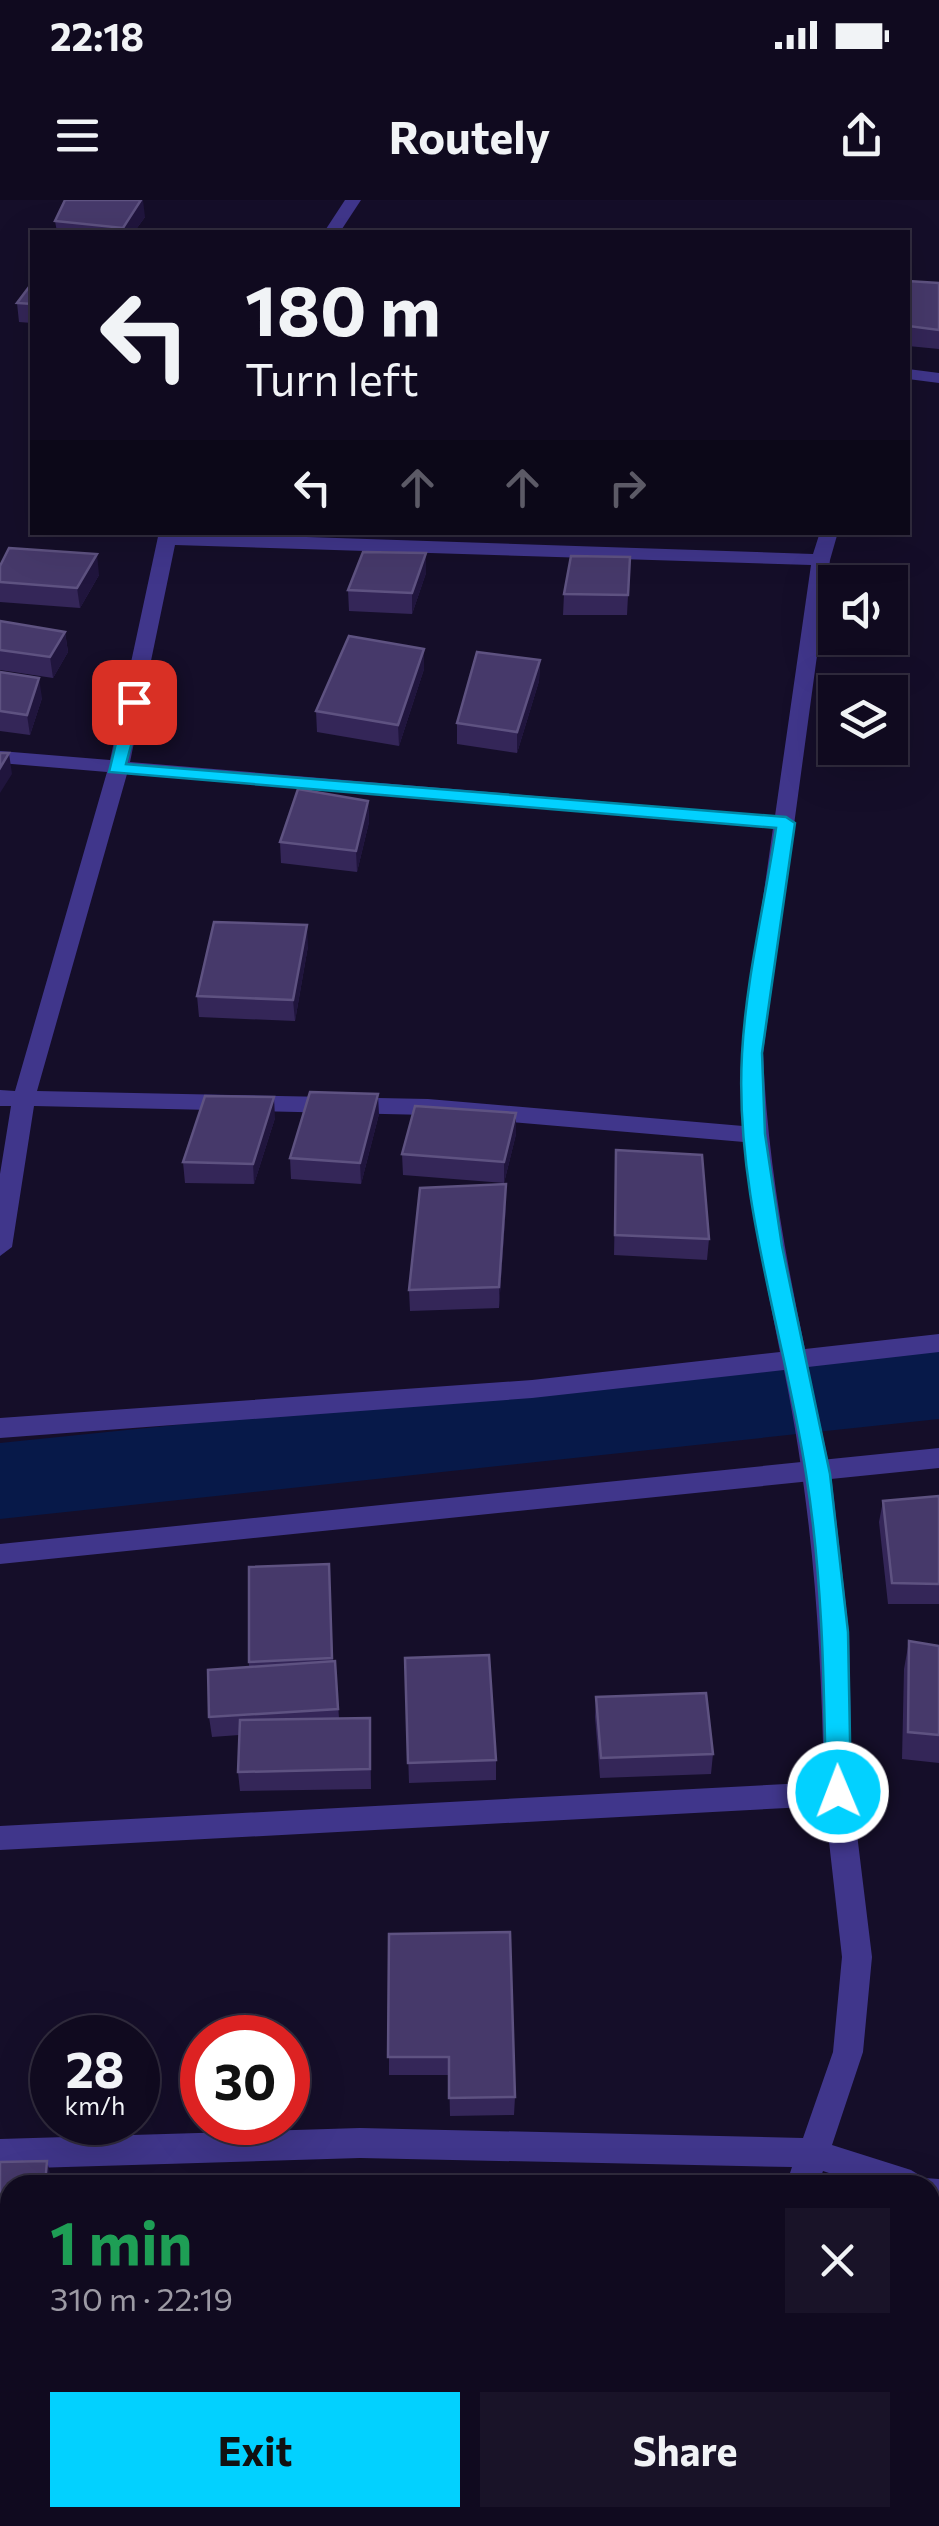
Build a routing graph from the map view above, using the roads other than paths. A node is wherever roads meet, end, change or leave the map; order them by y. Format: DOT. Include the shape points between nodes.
graph roads {
  1 [pos="353,200"];
  2 [pos="333,230"];
  3 [pos="910,374"];
  4 [pos="939,378"];
  5 [pos="828,535"];
  6 [pos="167,536"];
  7 [pos="821,560"];
  8 [pos="0,756"];
  9 [pos="116,768"];
  10 [pos="786,823"];
  11 [pos="0,1098"];
  12 [pos="24,1098"];
  13 [pos="755,1134"];
  14 [pos="0,1247"];
  15 [pos="939,1343"];
  16 [pos="797,1369"];
  17 [pos="0,1428"];
  18 [pos="939,1458"];
  19 [pos="816,1460"];
  20 [pos="0,1554"];
  21 [pos="838,1792"];
  22 [pos="0,1838"];
  23 [pos="811,2153"];
  24 [pos="0,2154"];
  25 [pos="805,2175"];
  26 [pos="880,2175"];
  1 -- 2 [label="street"];
  3 -- 4 [label="street"];
  5 -- 7 [label="street"];
  6 -- 7 [label="street"];
  6 -- 9 [label="street"];
  7 -- 10 [label="street"];
  8 -- 9 [label="street"];
  9 -- 10 [label="street"];
  9 -- 12 [label="street"];
  10 -- 13 [label="street" via="752,1053"];
  11 -- 12 [label="street"];
  12 -- 13 [label="street" via="428,1107"];
  12 -- 14 [label="street"];
  13 -- 16 [label="street"];
  15 -- 16 [label="street"];
  16 -- 17 [label="street"];
  16 -- 19 [label="street"];
  18 -- 19 [label="street"];
  19 -- 20 [label="street"];
  19 -- 21 [label="street" via="835,1632"];
  21 -- 22 [label="street"];
  21 -- 23 [label="street" via="857,1957 848,2052"];
  23 -- 24 [label="street" via="360,2144"];
  23 -- 25 [label="street"];
  23 -- 26 [label="street"];
}
